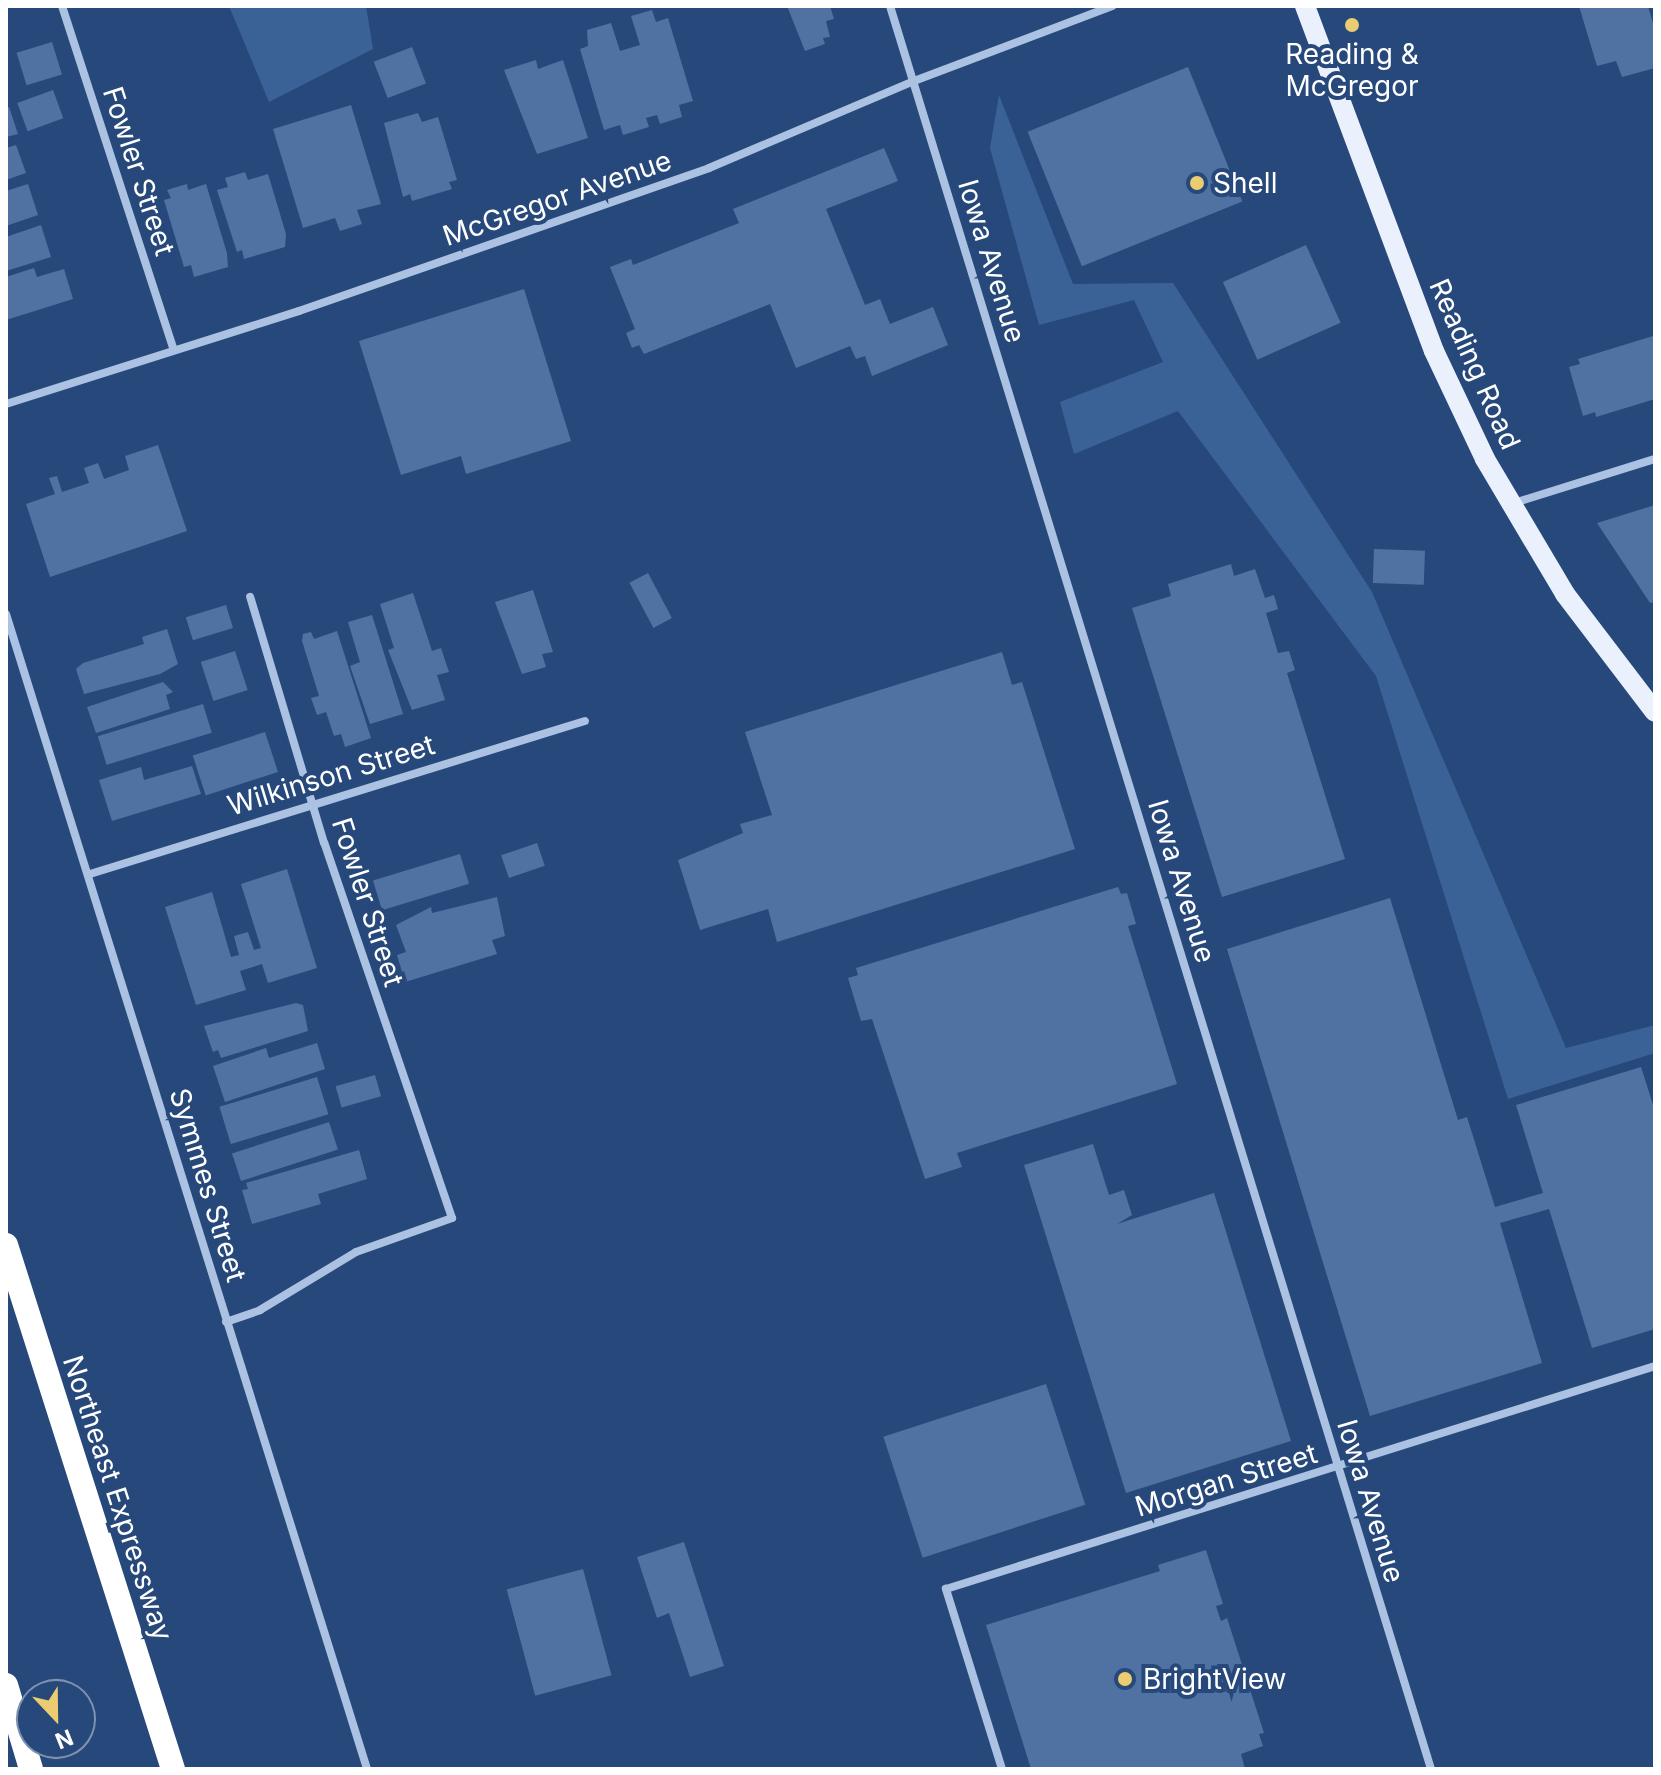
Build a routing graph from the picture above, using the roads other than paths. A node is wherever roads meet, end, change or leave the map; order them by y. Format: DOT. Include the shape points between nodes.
graph roads {
  1 [pos="62,6"];
  2 [pos="890,6"];
  3 [pos="1112,6"];
  4 [pos="1305,6"];
  5 [pos="914,81"];
  6 [pos="174,350"];
  7 [pos="6,404"];
  8 [pos="1655,459"];
  9 [pos="1510,504"];
  10 [pos="250,597"];
  11 [pos="6,614"];
  12 [pos="1655,712"];
  13 [pos="585,721"];
  14 [pos="313,804"];
  15 [pos="90,874"];
  16 [pos="6,1245"];
  17 [pos="226,1322"];
  18 [pos="1655,1366"];
  19 [pos="1339,1468"];
  20 [pos="6,1685"];
  21 [pos="31,1769"];
  22 [pos="173,1769"];
  23 [pos="367,1769"];
  24 [pos="1002,1769"];
  25 [pos="1431,1769"];
  1 -- 6 [label="street, Fowler Street"];
  2 -- 5 [label="street, Iowa Avenue"];
  3 -- 5 [label="street, McGregor Avenue"];
  4 -- 9 [label="main road, Reading Road" via="1434,351"];
  5 -- 6 [label="street, McGregor Avenue" via="709,168"];
  5 -- 19 [label="street, Iowa Avenue"];
  6 -- 7 [label="street, McGregor Avenue"];
  8 -- 9 [label="street"];
  9 -- 12 [label="main road, Reading Road" via="1565,594"];
  10 -- 14 [label="street, Fowler Street"];
  11 -- 15 [label="street, Symmes Street"];
  13 -- 14 [label="street, Wilkinson Street"];
  14 -- 15 [label="street, Wilkinson Street"];
  14 -- 17 [label="street, Fowler Street" via="452,1218 356,1252 260,1310"];
  15 -- 17 [label="street, Symmes Street"];
  16 -- 22 [label="highway, Northeast Expressway"];
  17 -- 23 [label="street, Symmes Street"];
  18 -- 19 [label="street, Morgan Street"];
  19 -- 24 [label="street, Morgan Street" via="946,1589"];
  19 -- 25 [label="street, Iowa Avenue"];
  20 -- 21 [label="highway"];
}
